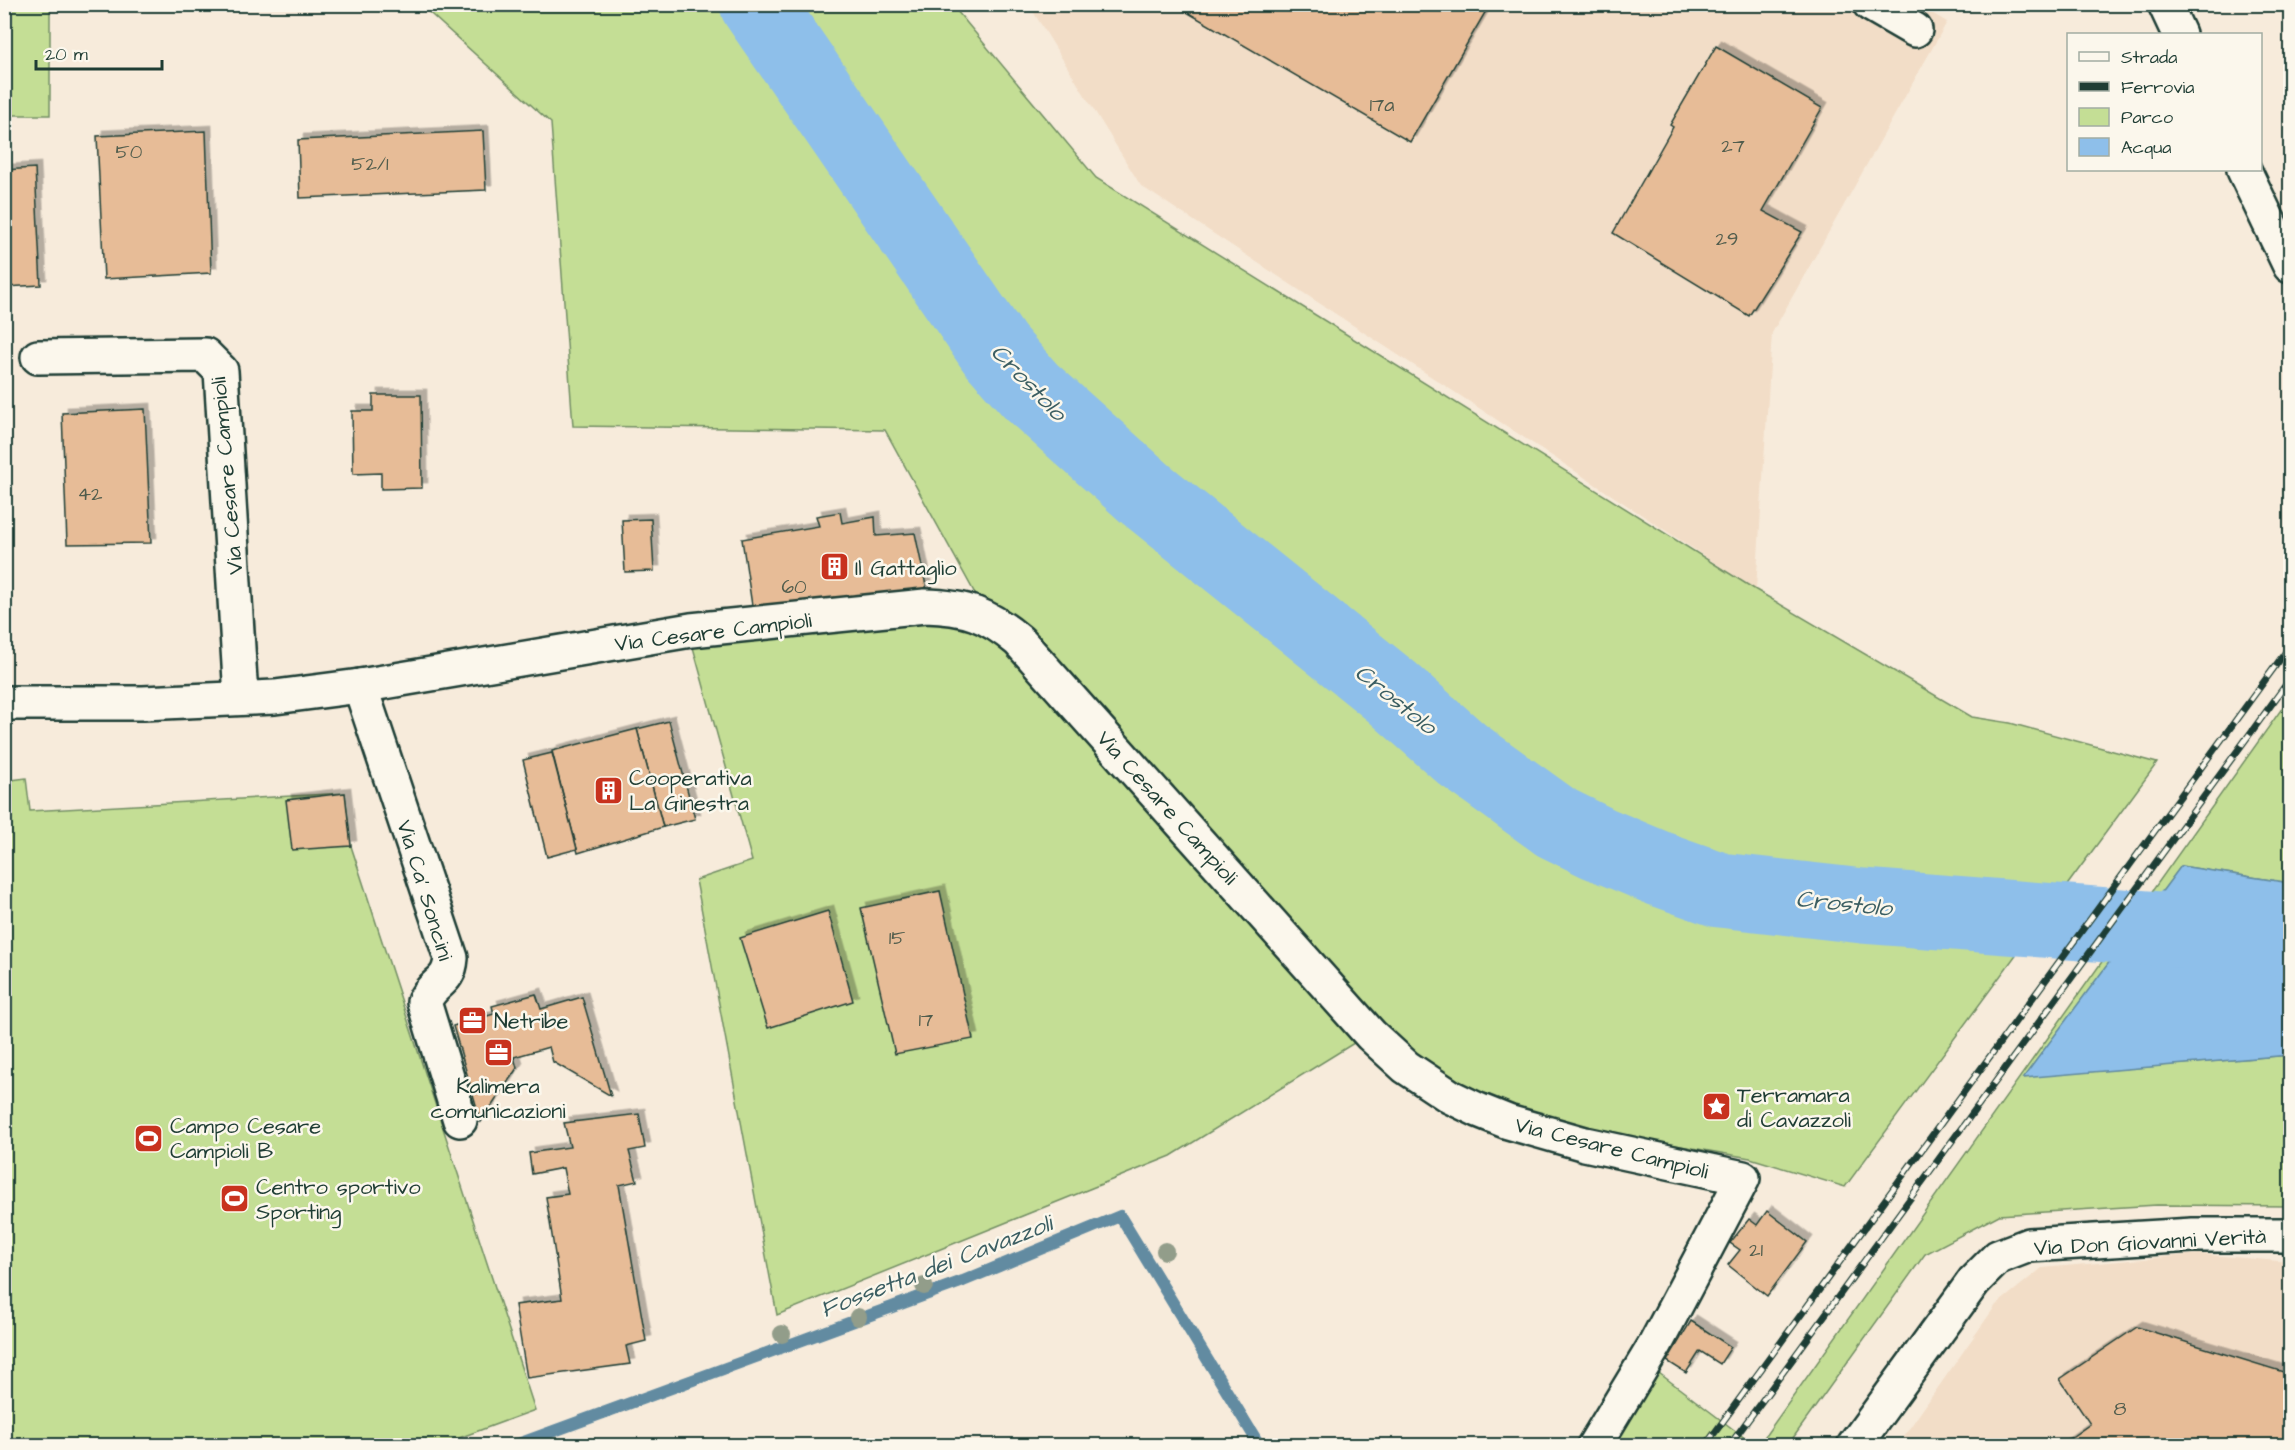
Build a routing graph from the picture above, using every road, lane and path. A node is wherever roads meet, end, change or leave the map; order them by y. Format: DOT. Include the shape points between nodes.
graph roads {
  1 [pos="1870,4"];
  2 [pos="2165,4"];
  3 [pos="1915,30"];
  4 [pos="2179,33"];
  5 [pos="2244,171"];
  6 [pos="2290,266"];
  7 [pos="38,357"];
  8 [pos="360,686"];
  9 [pos="241,697"];
  10 [pos="4,703"];
  11 [pos="459,1120"];
  12 [pos="2290,1235"];
  13 [pos="1881,1407"];
  14 [pos="1594,1446"];
  15 [pos="1854,1446"];
  16 [pos="1886,1446"];
  1 -- 3 [label="main road"];
  2 -- 4 [label="main road"];
  5 -- 6 [label="main road"];
  7 -- 9 [label="main road, Via Cesare Campioli" via="205,354 221,371"];
  8 -- 9 [label="main road, Via Cesare Campioli" via="275,697"];
  8 -- 11 [label="main road, Via Ca' Soncini" via="451,958 446,979 429,990 424,1002"];
  8 -- 14 [label="main road, Via Cesare Campioli" via="691,630 925,606 964,610 1000,624 1047,671 1371,1035 1406,1067 1451,1097 1508,1122 1585,1144 1743,1178 1655,1345"];
  9 -- 10 [label="main road, Via Cesare Campioli" via="143,703"];
  12 -- 13 [label="main road, Via Don Giovanni Verità" via="2193,1235 2028,1245 2013,1250 1993,1261 1974,1281"];
  13 -- 15 [label="main road, Via Don Giovanni Verità"];
  13 -- 16 [label="main road"];
}
